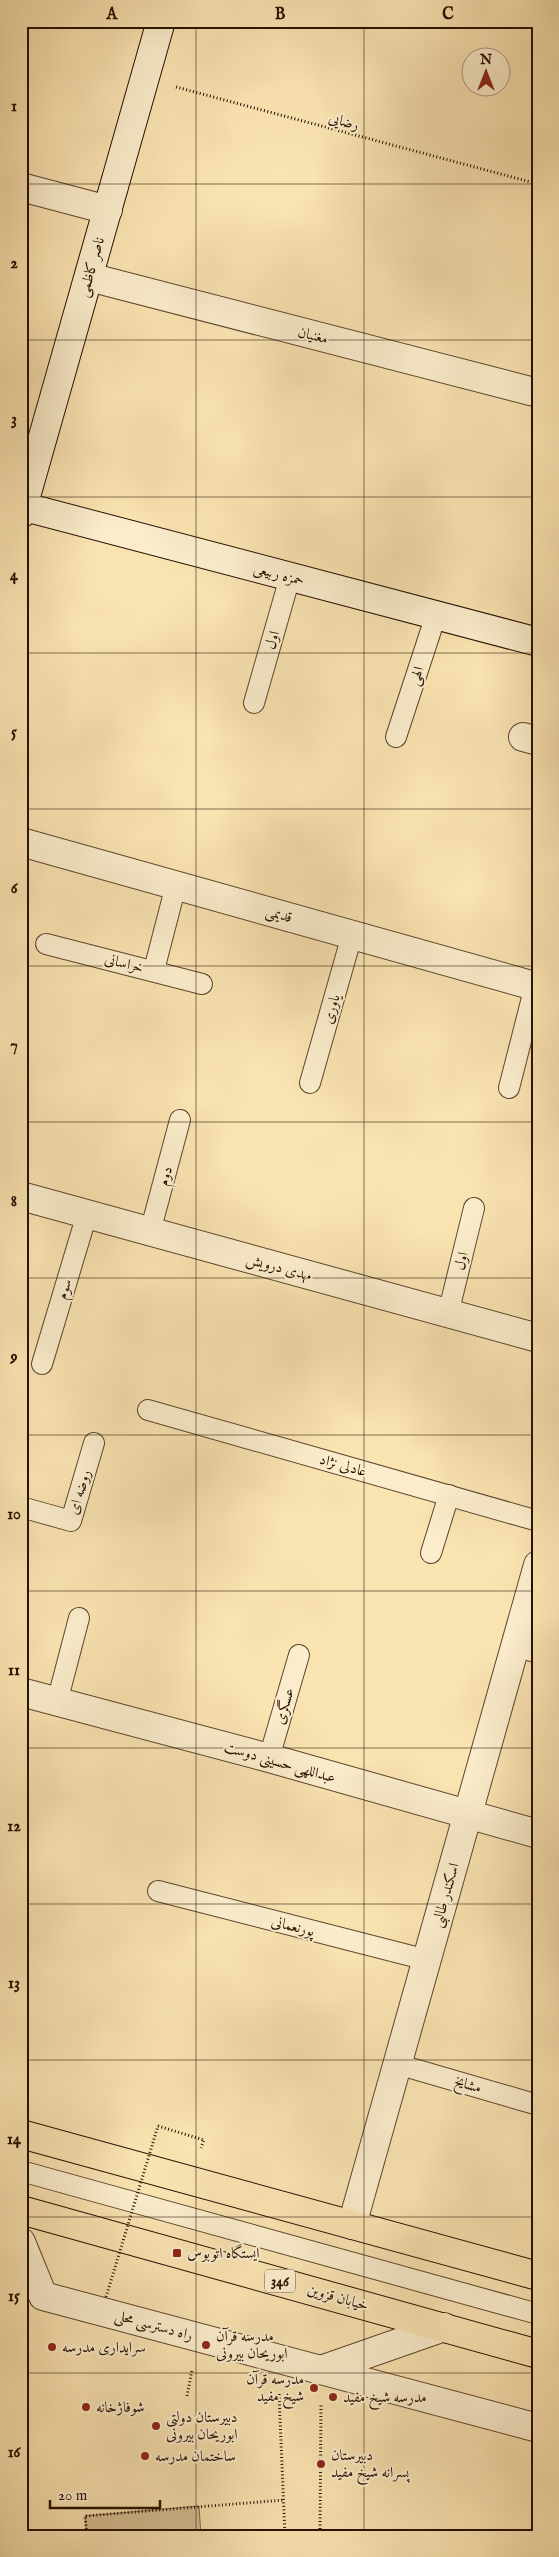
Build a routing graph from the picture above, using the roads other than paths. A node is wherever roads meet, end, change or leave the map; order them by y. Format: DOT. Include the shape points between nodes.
graph roads {
  1 [pos="161,21"];
  2 [pos="21,187"];
  3 [pos="108,210"];
  4 [pos="89,277"];
  5 [pos="538,393"];
  6 [pos="22,509"];
  7 [pos="290,577"];
  8 [pos="436,615"];
  9 [pos="538,642"];
  10 [pos="254,703"];
  11 [pos="396,737"];
  12 [pos="21,842"];
  13 [pos="176,885"];
  14 [pos="352,935"];
  15 [pos="46,944"];
  16 [pos="154,970"];
  17 [pos="202,984"];
  18 [pos="536,986"];
  19 [pos="310,1083"];
  20 [pos="509,1088"];
  21 [pos="180,1120"];
  22 [pos="21,1196"];
  23 [pos="474,1208"];
  24 [pos="87,1214"];
  25 [pos="150,1232"];
  26 [pos="448,1314"];
  27 [pos="538,1338"];
  28 [pos="42,1364"];
  29 [pos="148,1410"];
  30 [pos="94,1443"];
  31 [pos="449,1495"];
  32 [pos="21,1507"];
  33 [pos="538,1521"];
  34 [pos="431,1553"];
  35 [pos="538,1565"];
  36 [pos="79,1618"];
  37 [pos="526,1649"];
  38 [pos="299,1655"];
  39 [pos="21,1692"];
  40 [pos="57,1702"];
  41 [pos="268,1758"];
  42 [pos="467,1815"];
  43 [pos="538,1834"];
  44 [pos="158,1891"];
  45 [pos="427,1960"];
  46 [pos="397,2064"];
  47 [pos="538,2105"];
  48 [pos="21,2134"];
  49 [pos="21,2171"];
  50 [pos="21,2210"];
  51 [pos="352,2225"];
  52 [pos="21,2242"];
  53 [pos="538,2276"];
  54 [pos="538,2314"];
  55 [pos="444,2327"];
  56 [pos="538,2354"];
  57 [pos="322,2370"];
  58 [pos="538,2428"];
  1 -- 3 [label="street, ناصر کاظمی"];
  2 -- 3 [label="street"];
  3 -- 4 [label="street, ناصر کاظمی"];
  4 -- 5 [label="street, مغنیان"];
  4 -- 6 [label="street, ناصر کاظمی"];
  6 -- 7 [label="street, حمزه ربیعی"];
  7 -- 8 [label="street, حمزه ربیعی"];
  7 -- 10 [label="lane, اول"];
  8 -- 9 [label="street, حمزه ربیعی"];
  8 -- 11 [label="lane, الهی"];
  12 -- 13 [label="street, قدیمی"];
  13 -- 14 [label="street, قدیمی"];
  13 -- 16 [label="lane"];
  14 -- 18 [label="street, قدیمی"];
  14 -- 19 [label="lane, یاوری"];
  15 -- 16 [label="lane, خراسانی"];
  16 -- 17 [label="lane, خراسانی"];
  18 -- 20 [label="lane"];
  21 -- 25 [label="lane, دوم"];
  22 -- 24 [label="street, مهدی درویش"];
  23 -- 26 [label="lane, اول"];
  24 -- 25 [label="street, مهدی درویش"];
  24 -- 28 [label="lane, سوم"];
  25 -- 26 [label="street, مهدی درویش"];
  26 -- 27 [label="street, مهدی درویش"];
  29 -- 31 [label="lane, عادلی نژاد"];
  30 -- 32 [label="lane, روضه ای" via="71,1521"];
  31 -- 33 [label="lane, عادلی نژاد"];
  31 -- 34 [label="lane"];
  35 -- 37 [label="street, اسکندر طالبی"];
  36 -- 40 [label="lane"];
  37 -- 42 [label="street, اسکندر طالبی"];
  38 -- 41 [label="lane, عسگری"];
  39 -- 40 [label="street, عبداللهی حسینی دوست"];
  40 -- 41 [label="street, عبداللهی حسینی دوست"];
  41 -- 42 [label="street, عبداللهی حسینی دوست"];
  42 -- 43 [label="street, عبداللهی حسینی دوست"];
  42 -- 45 [label="street, اسکندر طالبی"];
  44 -- 45 [label="lane, پورنعمانی"];
  45 -- 46 [label="street, اسکندر طالبی"];
  46 -- 47 [label="lane, مشایخ"];
  46 -- 51 [label="street, اسکندر طالبی"];
  48 -- 51 [label="main road"];
  49 -- 54 [label="lane"];
  50 -- 55 [label="main road, خیابان قزوین / 346"];
  51 -- 53 [label="main road"];
  52 -- 57 [label="street, راه دسترسی محلی" via="43,2296"];
  55 -- 56 [label="main road, خیابان قزوین / 346"];
  55 -- 57 [label="street"];
  57 -- 58 [label="street, راه دسترسی محلی"];
}
